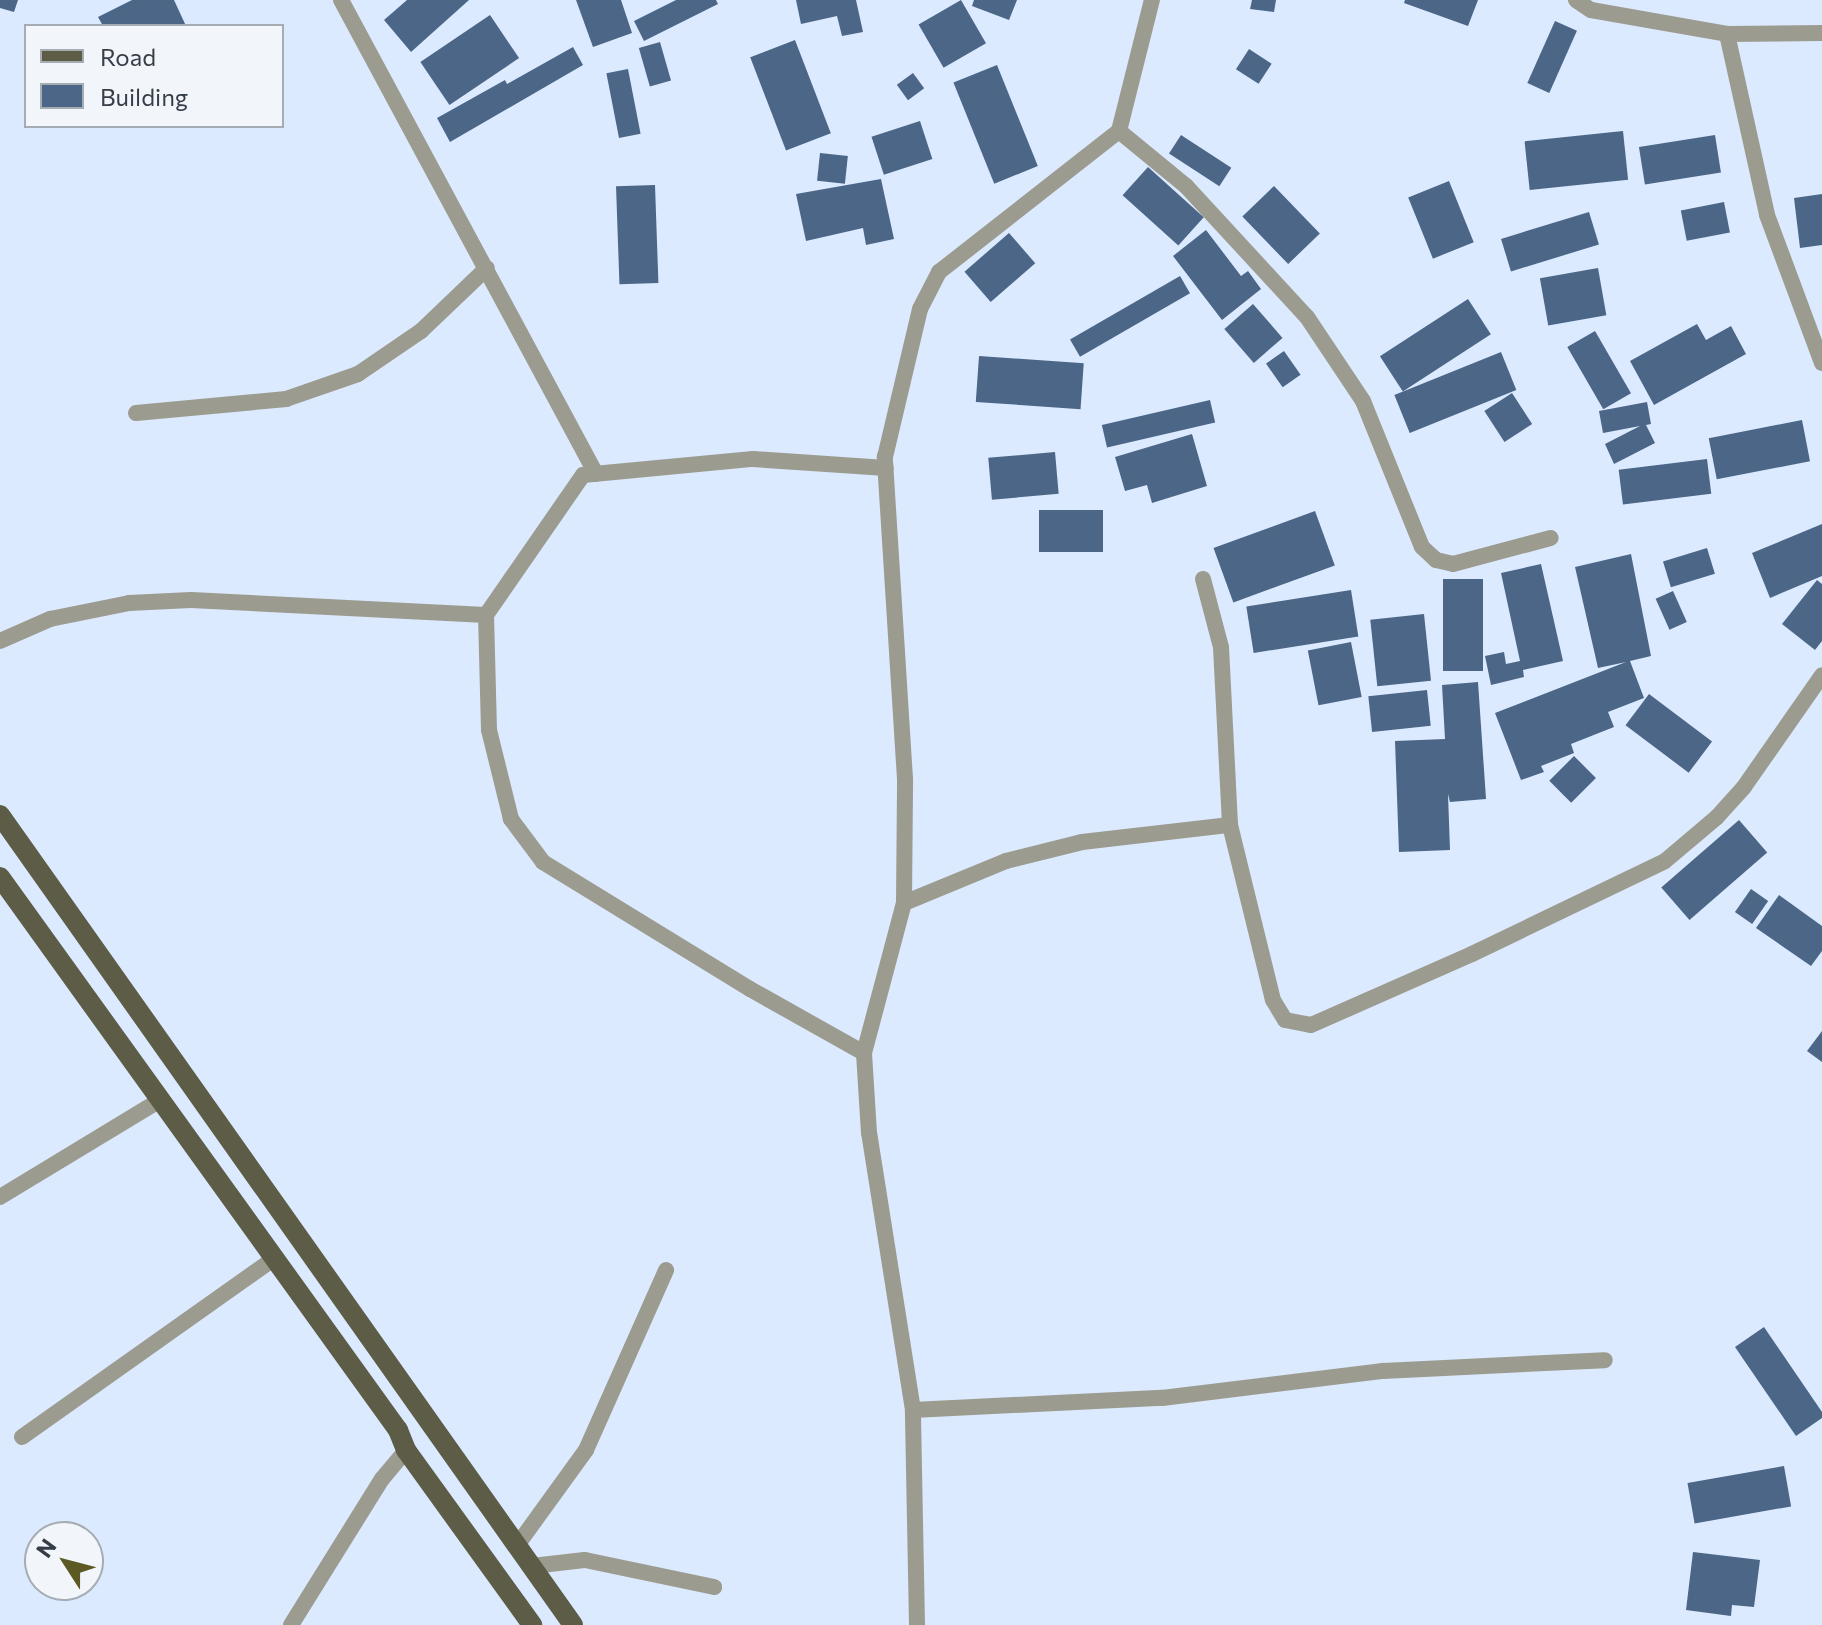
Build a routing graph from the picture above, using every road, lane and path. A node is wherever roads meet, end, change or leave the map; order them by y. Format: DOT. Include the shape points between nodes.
graph roads {
  1 [pos="341,0"];
  2 [pos="1152,0"];
  3 [pos="1576,0"];
  4 [pos="1822,33"];
  5 [pos="1727,34"];
  6 [pos="1119,131"];
  7 [pos="487,268"];
  8 [pos="1822,363"];
  9 [pos="136,413"];
  10 [pos="886,468"];
  11 [pos="596,474"];
  12 [pos="1551,538"];
  13 [pos="1203,579"];
  14 [pos="486,615"];
  15 [pos="0,641"];
  16 [pos="1822,675"];
  17 [pos="0,815"];
  18 [pos="1230,825"];
  19 [pos="0,877"];
  20 [pos="904,903"];
  21 [pos="864,1053"];
  22 [pos="162,1099"];
  23 [pos="0,1197"];
  24 [pos="275,1258"];
  25 [pos="666,1270"];
  26 [pos="1605,1360"];
  27 [pos="913,1410"];
  28 [pos="22,1437"];
  29 [pos="406,1450"];
  30 [pos="518,1544"];
  31 [pos="532,1566"];
  32 [pos="714,1587"];
  33 [pos="291,1625"];
  34 [pos="532,1625"];
  35 [pos="573,1625"];
  36 [pos="917,1625"];
  1 -- 7 [label="street"];
  2 -- 6 [label="street"];
  3 -- 5 [label="street" via="1591,10"];
  4 -- 5 [label="street"];
  5 -- 8 [label="street" via="1767,215"];
  6 -- 10 [label="street" via="939,272 920,309"];
  6 -- 12 [label="street" via="1186,186 1307,317 1363,401 1422,547 1436,560 1453,564"];
  7 -- 9 [label="street" via="421,331 358,374 286,399"];
  7 -- 11 [label="street"];
  10 -- 11 [label="street" via="753,459"];
  10 -- 20 [label="street" via="905,779"];
  11 -- 14 [label="street" via="583,475"];
  13 -- 18 [label="street" via="1221,647"];
  14 -- 15 [label="street" via="191,600 129,603 50,619"];
  14 -- 21 [label="street" via="489,730 511,819 543,862"];
  16 -- 18 [label="street" via="1744,787 1665,861 1311,1025 1285,1020 1273,1000"];
  17 -- 30 [label="main road"];
  18 -- 20 [label="street" via="1067,846 1006,861"];
  19 -- 22 [label="main road"];
  20 -- 21 [label="street"];
  21 -- 27 [label="street" via="869,1133"];
  22 -- 23 [label="street"];
  22 -- 24 [label="main road"];
  24 -- 28 [label="street"];
  24 -- 29 [label="main road" via="398,1430"];
  25 -- 30 [label="street" via="586,1450"];
  26 -- 27 [label="street" via="1383,1371 1162,1398"];
  27 -- 36 [label="street"];
  29 -- 33 [label="street" via="382,1479"];
  29 -- 34 [label="main road"];
  30 -- 31 [label="main road"];
  31 -- 32 [label="street" via="585,1560"];
  31 -- 35 [label="main road"];
}
